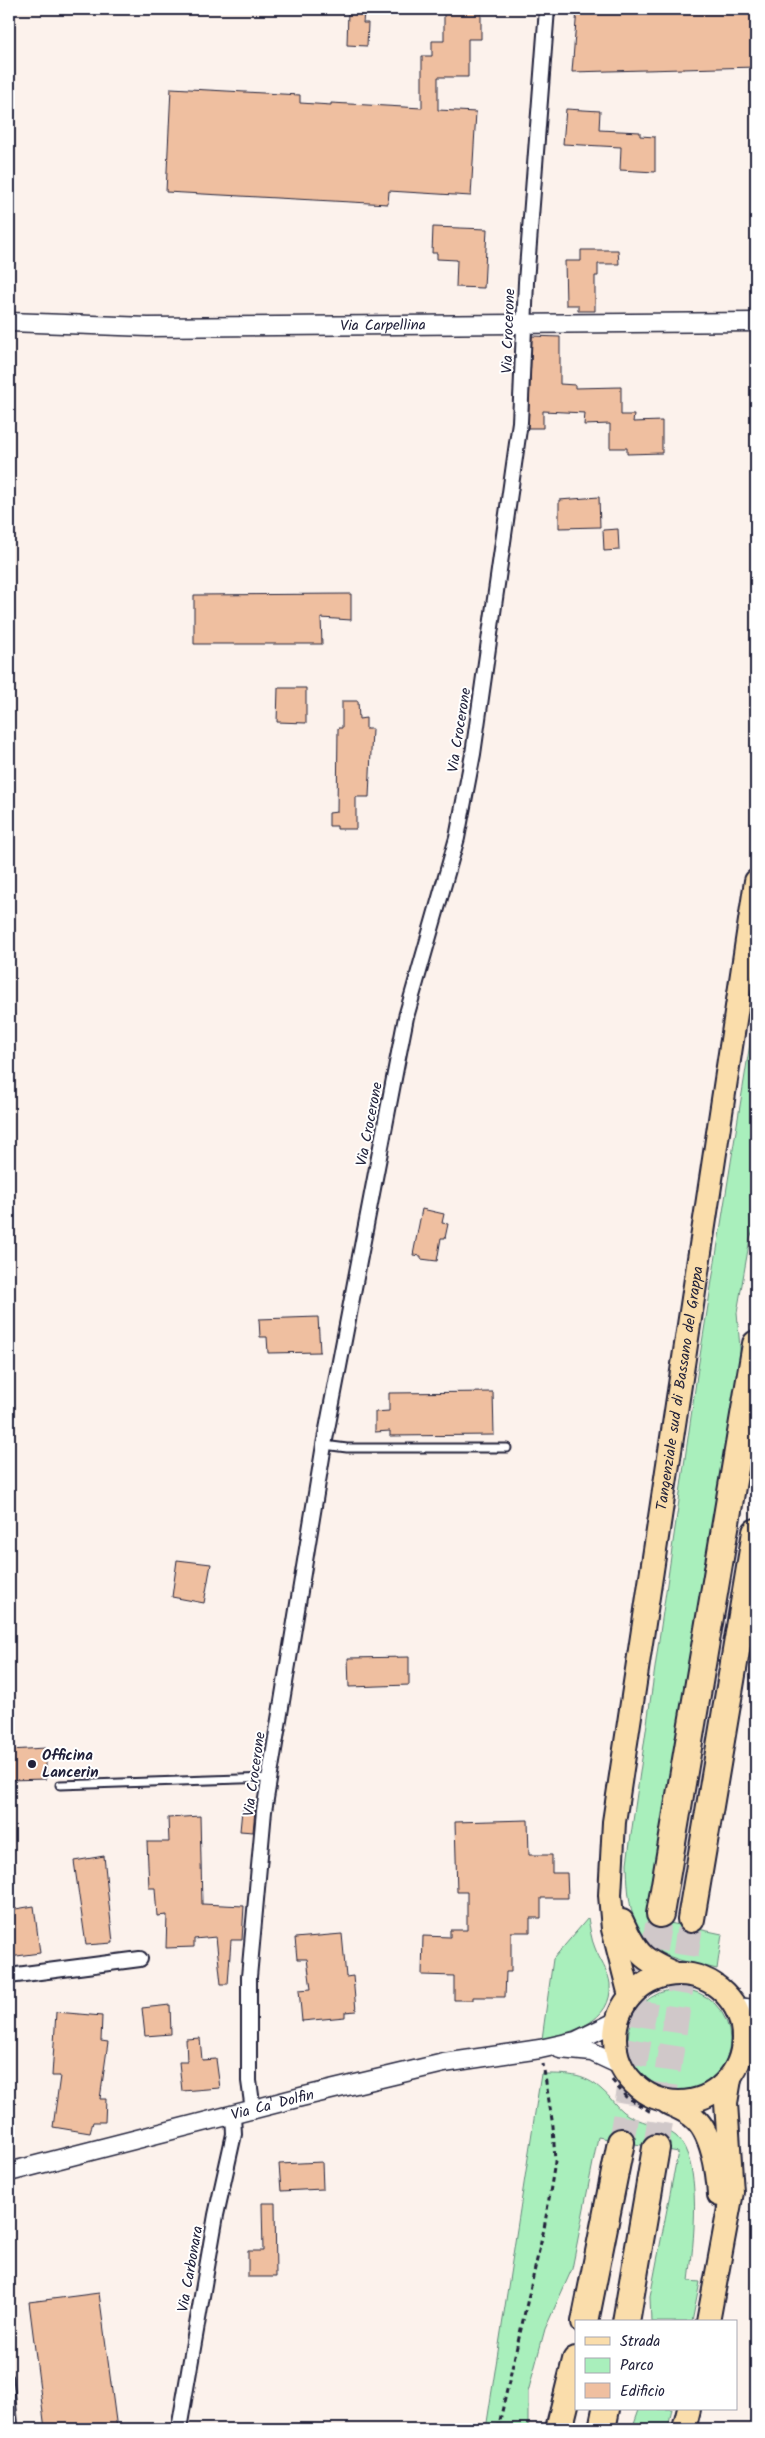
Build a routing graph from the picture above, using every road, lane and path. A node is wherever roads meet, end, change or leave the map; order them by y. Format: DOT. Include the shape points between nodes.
graph roads {
  1 [pos="547,9"];
  2 [pos="9,322"];
  3 [pos="524,322"];
  4 [pos="756,322"];
  5 [pos="756,881"];
  6 [pos="756,1344"];
  7 [pos="324,1445"];
  8 [pos="507,1448"];
  9 [pos="756,1532"];
  10 [pos="270,1778"];
  11 [pos="60,1786"];
  12 [pos="610,1896"];
  13 [pos="660,1914"];
  14 [pos="690,1919"];
  15 [pos="140,1959"];
  16 [pos="676,1974"];
  17 [pos="9,1976"];
  18 [pos="630,1996"];
  19 [pos="746,2008"];
  20 [pos="617,2021"];
  21 [pos="756,2041"];
  22 [pos="540,2049"];
  23 [pos="620,2065"];
  24 [pos="734,2070"];
  25 [pos="668,2102"];
  26 [pos="253,2110"];
  27 [pos="233,2116"];
  28 [pos="621,2142"];
  29 [pos="656,2148"];
  30 [pos="9,2172"];
  31 [pos="722,2238"];
  32 [pos="585,2320"];
  33 [pos="626,2320"];
  34 [pos="708,2320"];
  35 [pos="575,2364"];
  36 [pos="9,2378"];
  37 [pos="606,2410"];
  38 [pos="689,2410"];
  39 [pos="14,2429"];
  40 [pos="179,2429"];
  41 [pos="498,2429"];
  42 [pos="559,2429"];
  43 [pos="602,2429"];
  44 [pos="684,2429"];
  1 -- 3 [label="street, Via Crocerone"];
  2 -- 3 [label="street, Via Carpellina" via="148,327"];
  3 -- 4 [label="street, Via Carpellina"];
  3 -- 7 [label="street, Via Crocerone" via="520,422 473,754 457,838 406,1017"];
  5 -- 12 [label="main road, Tangenziale sud di Bassano del Grappa" via="618,1793"];
  6 -- 13 [label="highway"];
  7 -- 8 [label="lane" via="347,1448"];
  7 -- 10 [label="street, Via Crocerone"];
  9 -- 14 [label="highway"];
  10 -- 11 [label="lane"];
  10 -- 26 [label="street, Via Crocerone" via="249,1976 249,2081"];
  12 -- 16 [label="main road, Tangenziale sud di Bassano del Grappa" via="634,1949 652,1964"];
  12 -- 18 [label="main road, Tangenziale sud di Bassano del Grappa" via="614,1929"];
  15 -- 17 [label="street"];
  16 -- 18 [label="main road, Tangenziale sud di Bassano del Grappa" via="651,1981"];
  16 -- 19 [label="main road, Tangenziale sud di Bassano del Grappa" via="694,1975 711,1982"];
  18 -- 20 [label="main road, Tangenziale sud di Bassano del Grappa"];
  19 -- 24 [label="main road, Tangenziale sud di Bassano del Grappa" via="742,2025 744,2043"];
  20 -- 22 [label="street, Via Ca' Dolfin" via="576,2041"];
  20 -- 23 [label="main road, Tangenziale sud di Bassano del Grappa" via="615,2043"];
  21 -- 24 [label="street"];
  22 -- 23 [label="street, Via Ca' Dolfin" via="592,2052"];
  22 -- 26 [label="street, Via Ca' Dolfin" via="444,2063"];
  22 -- 41 [label="path" via="553,2126 555,2162 544,2229"];
  23 -- 25 [label="main road, Tangenziale sud di Bassano del Grappa" via="631,2081 647,2094"];
  24 -- 25 [label="main road, Tangenziale sud di Bassano del Grappa" via="716,2091 701,2099"];
  24 -- 31 [label="main road, Tangenziale sud di Bassano del Grappa" via="726,2104 732,2192"];
  25 -- 31 [label="main road, Tangenziale sud di Bassano del Grappa" via="694,2116 706,2136 718,2171"];
  26 -- 27 [label="street, Via Ca' Dolfin"];
  27 -- 30 [label="street, Via Ca' Dolfin"];
  27 -- 40 [label="street, Via Carbonara" via="233,2140 216,2216"];
  28 -- 32 [label="highway"];
  29 -- 33 [label="highway"];
  31 -- 34 [label="main road, Tangenziale sud di Bassano del Grappa"];
  35 -- 42 [label="highway"];
  36 -- 39 [label="lane"];
  37 -- 43 [label="highway"];
  38 -- 44 [label="main road"];
}
